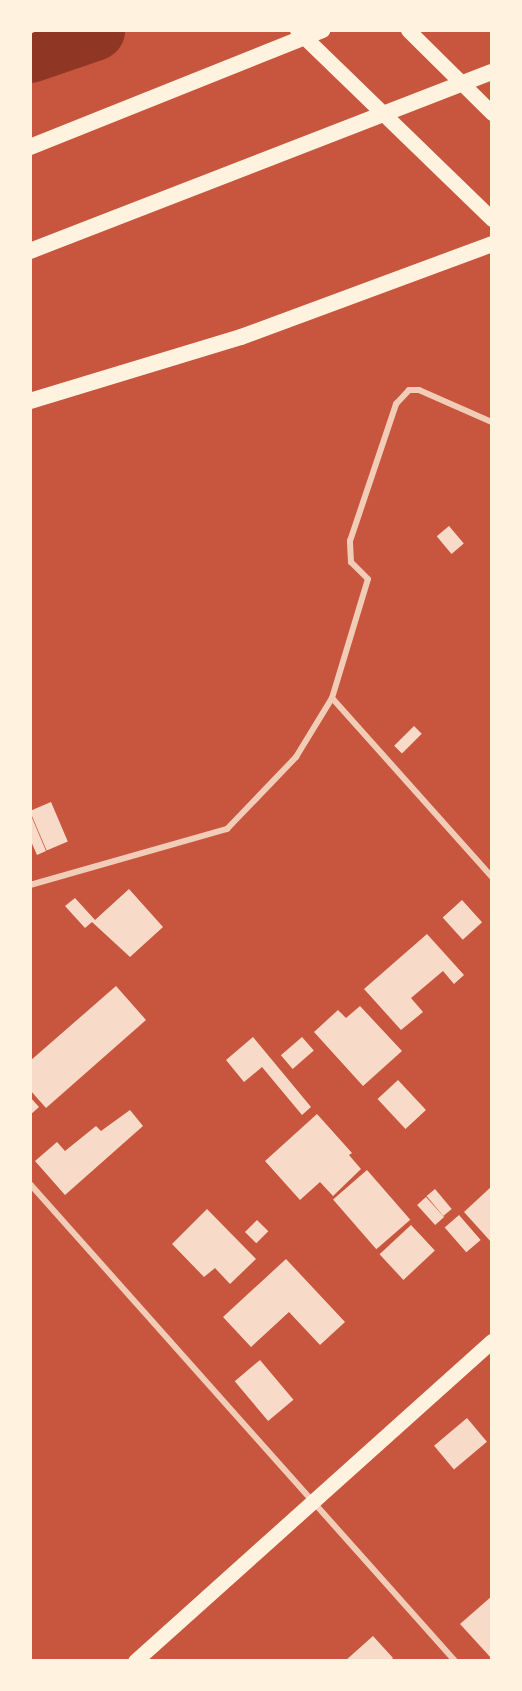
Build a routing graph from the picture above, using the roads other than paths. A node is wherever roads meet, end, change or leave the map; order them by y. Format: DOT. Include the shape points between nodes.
graph roads {
  1 [pos="322,30"];
  2 [pos="408,30"];
  3 [pos="300,33"];
  4 [pos="492,72"];
  5 [pos="492,113"];
  6 [pos="30,147"];
  7 [pos="492,219"];
  8 [pos="492,244"];
  9 [pos="30,251"];
  10 [pos="30,401"];
  11 [pos="492,422"];
  12 [pos="332,698"];
  13 [pos="492,877"];
  14 [pos="30,885"];
  15 [pos="30,1184"];
  16 [pos="492,1341"];
  17 [pos="314,1502"];
  18 [pos="135,1661"];
  19 [pos="454,1661"];
  1 -- 3 [label="highway"];
  2 -- 5 [label="main road"];
  3 -- 6 [label="highway"];
  3 -- 7 [label="main road"];
  4 -- 9 [label="highway"];
  8 -- 10 [label="highway" via="241,337"];
  11 -- 12 [label="street" via="419,390 409,390 396,404 350,541 351,562 368,579"];
  12 -- 13 [label="street"];
  12 -- 14 [label="street" via="296,757 227,829"];
  15 -- 17 [label="street"];
  16 -- 17 [label="main road"];
  17 -- 18 [label="main road"];
  17 -- 19 [label="street"];
}
